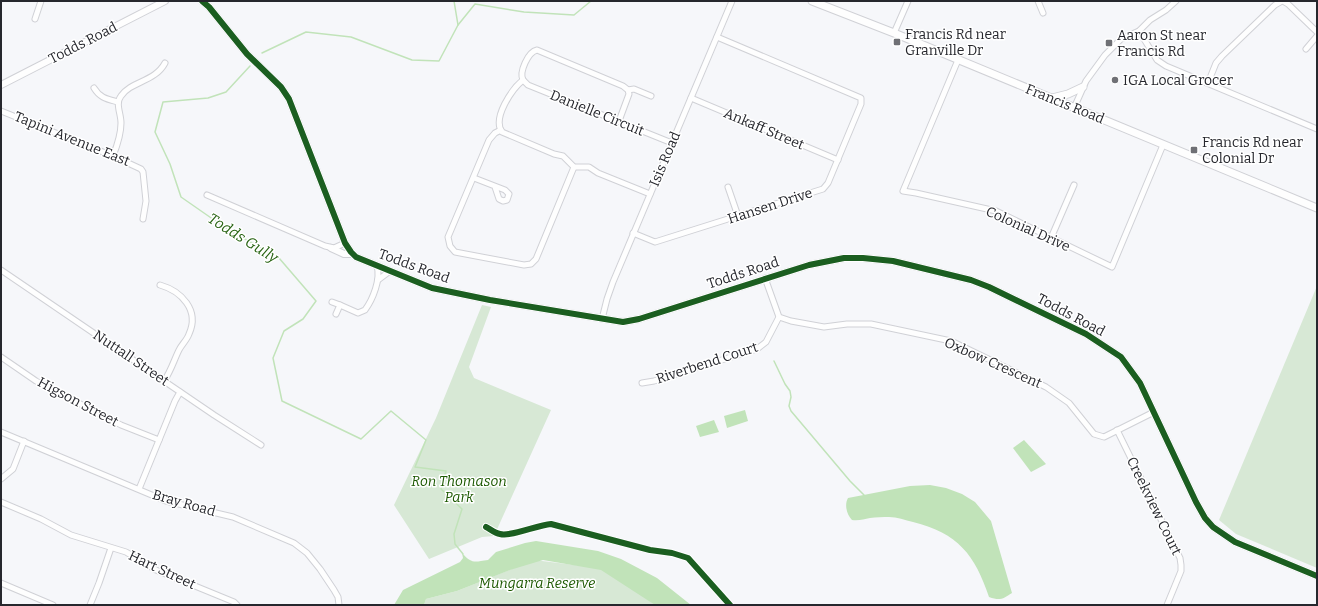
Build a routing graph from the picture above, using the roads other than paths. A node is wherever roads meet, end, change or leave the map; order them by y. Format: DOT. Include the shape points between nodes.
graph roads {
  1 [pos="41,1"];
  2 [pos="165,1"];
  3 [pos="202,1"];
  4 [pos="732,1"];
  5 [pos="812,1"];
  6 [pos="908,1"];
  7 [pos="1038,1"];
  8 [pos="1176,1"];
  9 [pos="1282,1"];
  10 [pos="1043,13"];
  11 [pos="35,19"];
  12 [pos="1139,31"];
  13 [pos="1317,32"];
  14 [pos="894,33"];
  15 [pos="1317,36"];
  16 [pos="717,37"];
  17 [pos="1306,49"];
  18 [pos="958,60"];
  19 [pos="165,63"];
  20 [pos="523,80"];
  21 [pos="1208,83"];
  22 [pos="1,85"];
  23 [pos="1083,87"];
  24 [pos="94,88"];
  25 [pos="628,90"];
  26 [pos="651,96"];
  27 [pos="690,98"];
  28 [pos="1052,98"];
  29 [pos="118,102"];
  30 [pos="1074,108"];
  31 [pos="1,111"];
  32 [pos="619,121"];
  33 [pos="1317,129"];
  34 [pos="501,130"];
  35 [pos="672,143"];
  36 [pos="1163,145"];
  37 [pos="113,156"];
  38 [pos="838,160"];
  39 [pos="574,167"];
  40 [pos="474,178"];
  41 [pos="1074,185"];
  42 [pos="495,187"];
  43 [pos="728,187"];
  44 [pos="650,194"];
  45 [pos="207,195"];
  46 [pos="1317,208"];
  47 [pos="738,216"];
  48 [pos="143,219"];
  49 [pos="633,233"];
  50 [pos="1051,238"];
  51 [pos="345,243"];
  52 [pos="331,248"];
  53 [pos="352,254"];
  54 [pos="377,266"];
  55 [pos="1,270"];
  56 [pos="390,271"];
  57 [pos="765,278"];
  58 [pos="378,280"];
  59 [pos="160,285"];
  60 [pos="332,302"];
  61 [pos="340,305"];
  62 [pos="336,314"];
  63 [pos="779,317"];
  64 [pos="602,319"];
  65 [pos="1,357"];
  66 [pos="164,381"];
  67 [pos="642,383"];
  68 [pos="180,392"];
  69 [pos="1154,412"];
  70 [pos="1117,430"];
  71 [pos="1,432"];
  72 [pos="159,440"];
  73 [pos="24,441"];
  74 [pos="261,445"];
  75 [pos="1,479"];
  76 [pos="138,489"];
  77 [pos="1,502"];
  78 [pos="111,548"];
  79 [pos="1317,576"];
  80 [pos="1,584"];
  81 [pos="53,605"];
  82 [pos="90,605"];
  83 [pos="237,605"];
  84 [pos="339,605"];
  85 [pos="1167,605"];
  1 -- 11 [label="street"];
  2 -- 22 [label="street, Todds Road"];
  3 -- 51 [label="street" via="247,54 284,90"];
  4 -- 16 [label="street, Isis Road"];
  5 -- 14 [label="main road, Francis Road"];
  6 -- 14 [label="street"];
  7 -- 10 [label="street"];
  8 -- 12 [label="street"];
  9 -- 13 [label="street"];
  9 -- 21 [label="street" via="1222,56 1216,63"];
  12 -- 21 [label="street" via="1158,60 1166,66"];
  12 -- 23 [label="street" via="1121,39 1105,54"];
  14 -- 18 [label="main road, Francis Road"];
  15 -- 17 [label="street"];
  16 -- 27 [label="street, Isis Road"];
  16 -- 38 [label="street, Hansen Drive" via="861,98 861,104"];
  18 -- 28 [label="main road, Francis Road"];
  18 -- 50 [label="street, Colonial Drive" via="903,191 996,211"];
  19 -- 29 [label="street" via="158,73 125,91"];
  20 -- 25 [label="street" via="522,74 529,56 537,50"];
  20 -- 32 [label="street, Danielle Circuit" via="528,85"];
  20 -- 34 [label="street" via="505,102 499,120"];
  21 -- 33 [label="street"];
  23 -- 28 [label="main road"];
  23 -- 30 [label="street"];
  24 -- 29 [label="street" via="103,98"];
  25 -- 26 [label="street" via="634,89"];
  25 -- 32 [label="street"];
  27 -- 35 [label="street, Isis Road"];
  27 -- 38 [label="street, Ankaff Street"];
  28 -- 30 [label="main road, Francis Road"];
  29 -- 37 [label="street" via="121,123"];
  30 -- 36 [label="main road, Francis Road"];
  31 -- 37 [label="street, Tapini Avenue East"];
  32 -- 35 [label="street, Danielle Circuit"];
  34 -- 39 [label="street" via="562,156"];
  34 -- 40 [label="street" via="489,140"];
  35 -- 44 [label="street, Isis Road"];
  36 -- 46 [label="main road, Francis Road"];
  36 -- 50 [label="street, Colonial Drive" via="1112,267"];
  37 -- 48 [label="street, Tapini Avenue East" via="142,170 146,201"];
  38 -- 47 [label="street, Hansen Drive" via="823,189"];
  39 -- 40 [label="street" via="536,259 531,264 524,265 456,252 450,246 448,237"];
  39 -- 44 [label="street" via="588,167"];
  40 -- 42 [label="street"];
  41 -- 50 [label="street"];
  43 -- 47 [label="street"];
  44 -- 49 [label="street, Isis Road"];
  45 -- 52 [label="street"];
  47 -- 49 [label="street, Hansen Drive" via="655,242"];
  49 -- 64 [label="street, Isis Road" via="613,282"];
  51 -- 52 [label="street"];
  51 -- 53 [label="street"];
  52 -- 53 [label="street, Todds Road" via="344,254"];
  53 -- 54 [label="street, Todds Road"];
  54 -- 56 [label="street, Todds Road"];
  54 -- 58 [label="street"];
  55 -- 66 [label="street, Nuttall Street"];
  56 -- 58 [label="street"];
  56 -- 64 [label="street, Todds Road" via="440,290"];
  57 -- 63 [label="street"];
  57 -- 64 [label="street, Todds Road" via="630,321"];
  57 -- 69 [label="street, Todds Road" via="826,261 863,258 893,261 971,280 1086,334 1121,357 1140,383"];
  58 -- 61 [label="street" via="368,307 363,312 356,312"];
  59 -- 66 [label="street" via="182,296 192,318 190,333"];
  60 -- 61 [label="street"];
  61 -- 62 [label="street"];
  63 -- 67 [label="street, Riverbend Court" via="766,342 757,349 654,382"];
  63 -- 70 [label="street, Oxbow Crescent" via="824,327 871,324 951,341 1046,387 1069,403 1094,434 1104,437"];
  65 -- 72 [label="street, Higson Street" via="36,381 121,425"];
  66 -- 68 [label="street, Nuttall Street"];
  68 -- 72 [label="street"];
  68 -- 74 [label="street, Nuttall Street"];
  69 -- 70 [label="street, Oxbow Crescent"];
  69 -- 79 [label="street, Todds Road" via="1196,502 1213,527 1235,542"];
  70 -- 85 [label="street, Creekview Court" via="1180,558 1181,571"];
  71 -- 73 [label="street, Bray Road"];
  72 -- 76 [label="street"];
  73 -- 75 [label="street" via="13,469"];
  73 -- 76 [label="street, Bray Road"];
  76 -- 84 [label="street, Bray Road" via="170,502 233,517 294,543 307,553 320,569 334,590"];
  77 -- 78 [label="street, Hart Street" via="71,535"];
  78 -- 82 [label="street"];
  78 -- 83 [label="street, Hart Street" via="126,552 156,570"];
  80 -- 81 [label="street"];
}
